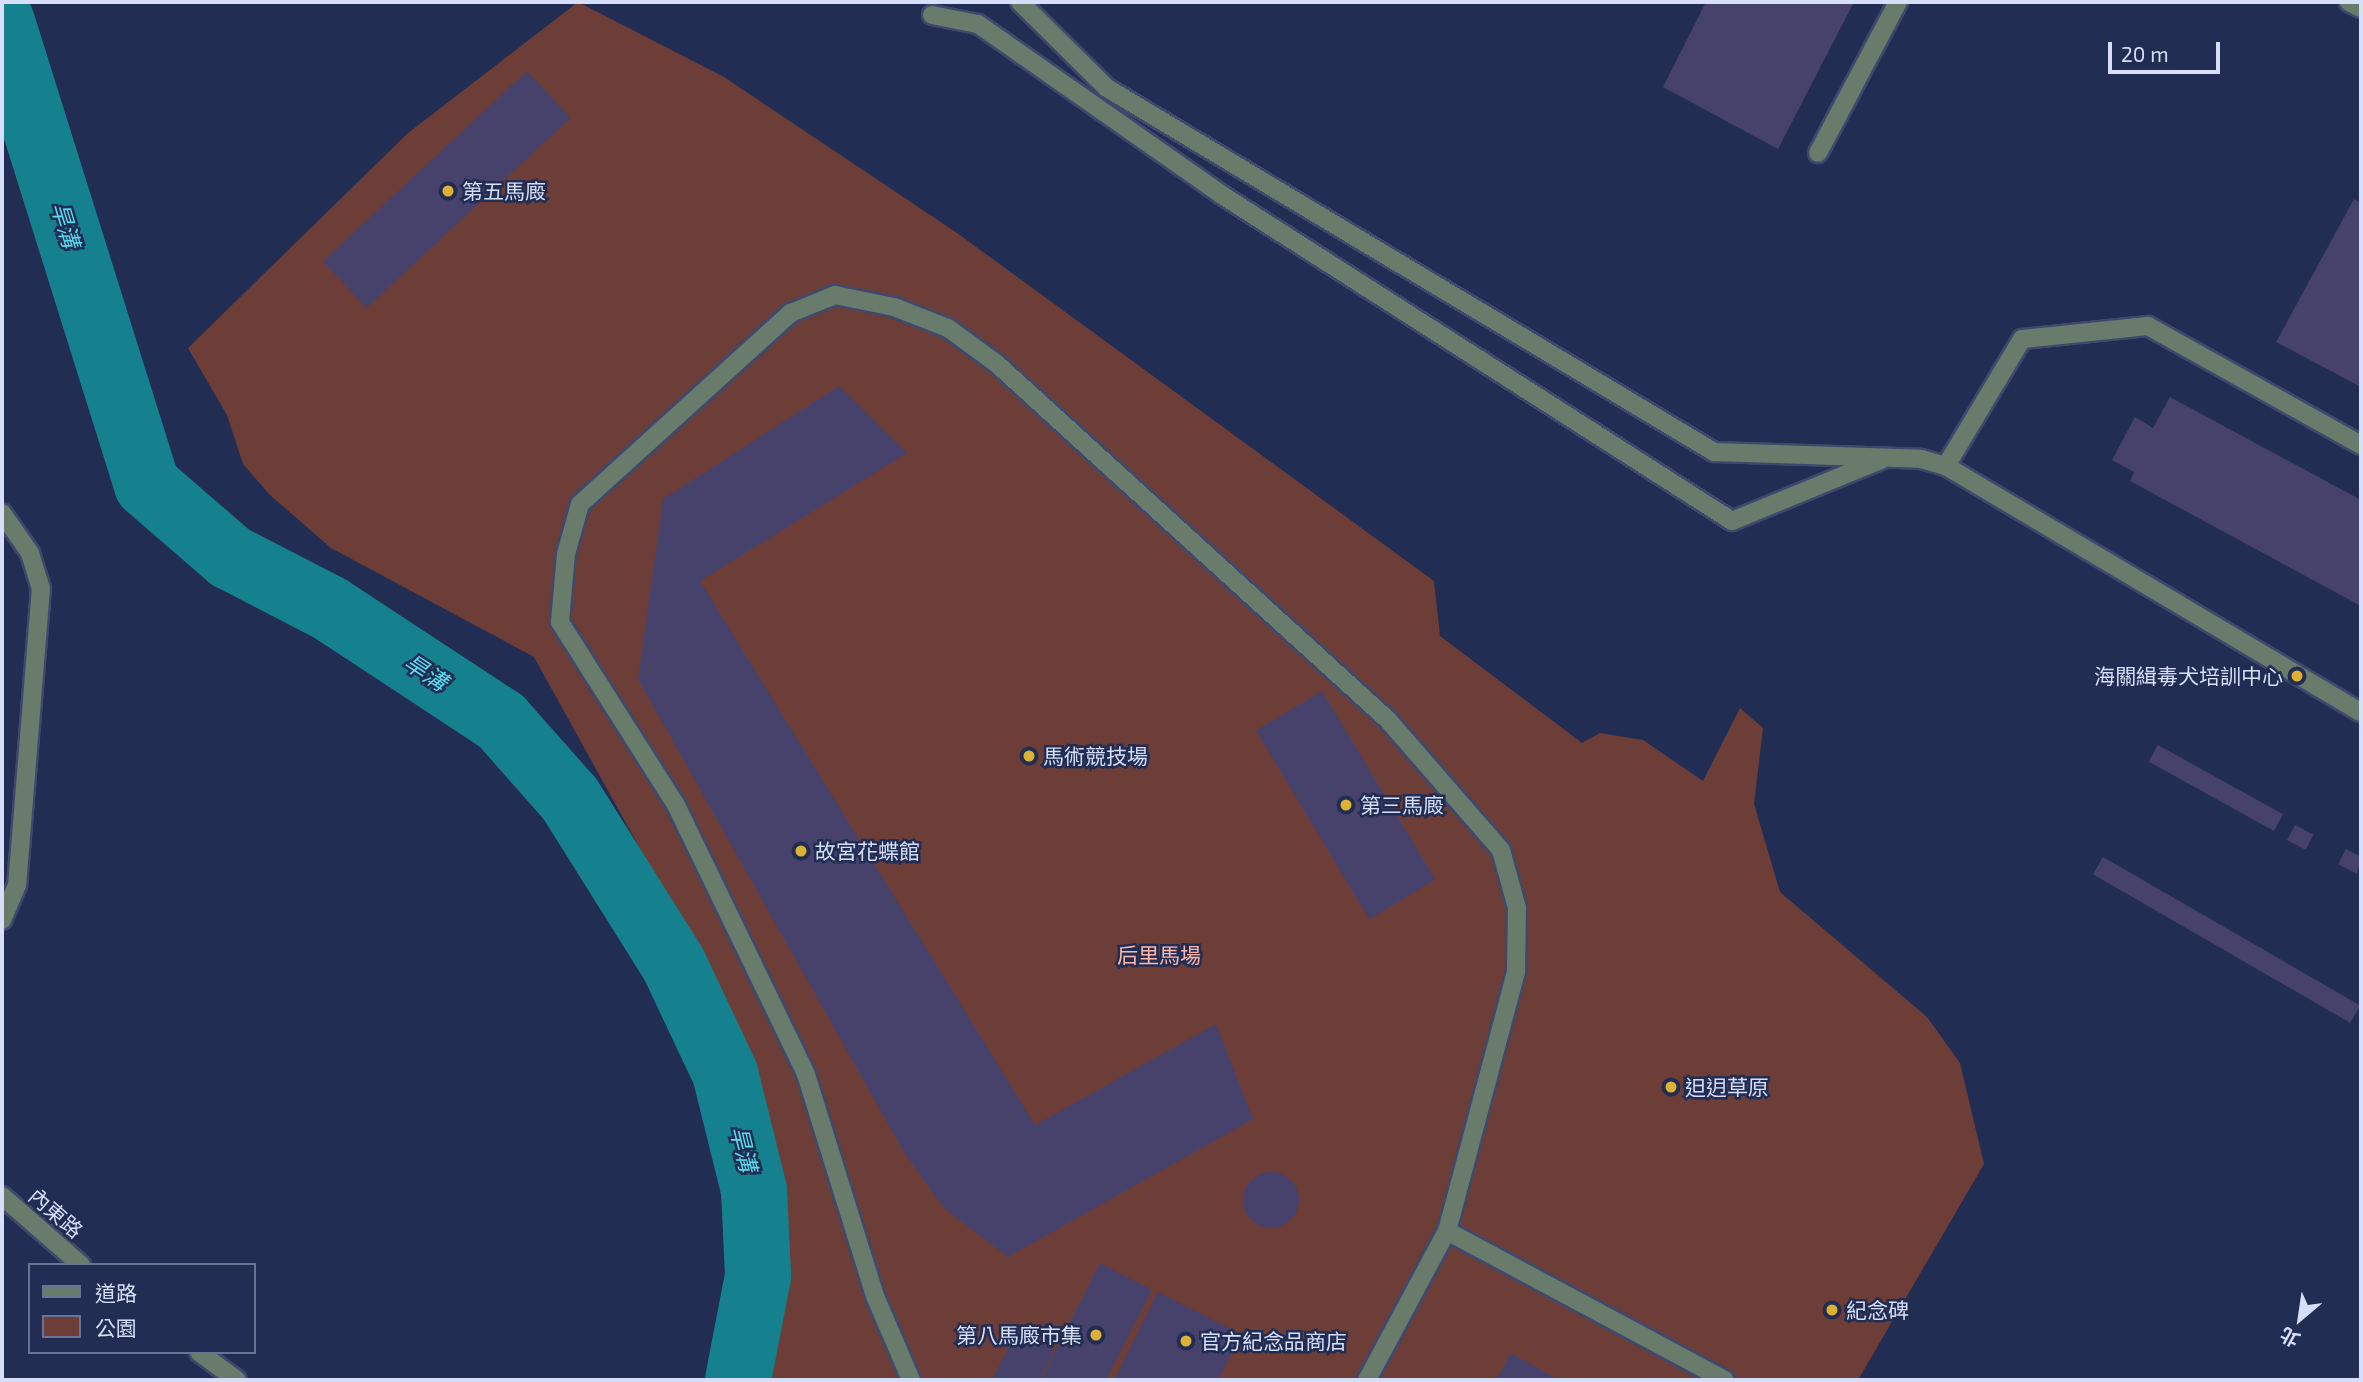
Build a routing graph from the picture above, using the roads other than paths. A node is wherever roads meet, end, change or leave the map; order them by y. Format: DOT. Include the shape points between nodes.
graph roads {
  1 [pos="1020,2"];
  2 [pos="1898,2"];
  3 [pos="2349,2"];
  4 [pos="2361,8"];
  5 [pos="932,15"];
  6 [pos="1818,153"];
  7 [pos="2361,445"];
  8 [pos="1887,458"];
  9 [pos="1945,466"];
  10 [pos="2,513"];
  11 [pos="2361,712"];
  12 [pos="2,920"];
  13 [pos="2,1196"];
  14 [pos="1447,1231"];
  15 [pos="79,1263"];
  16 [pos="202,1354"];
  17 [pos="237,1380"];
  18 [pos="911,1380"];
  19 [pos="1367,1380"];
  20 [pos="1725,1380"];
  1 -- 8 [label="street" via="1107,88 1714,452"];
  2 -- 6 [label="street"];
  3 -- 4 [label="street"];
  5 -- 8 [label="street" via="978,24 1222,195 1732,521"];
  7 -- 9 [label="street" via="2148,326 2022,340"];
  8 -- 9 [label="street"];
  9 -- 11 [label="street"];
  10 -- 12 [label="street" via="30,553 41,588 18,885"];
  13 -- 15 [label="street, 內東路"];
  14 -- 18 [label="street" via="1516,972 1517,908 1501,850 1388,720 998,364 948,328 894,307 835,295 791,313 580,504 566,554 561,622 676,805 806,1074 876,1296"];
  14 -- 19 [label="street"];
  14 -- 20 [label="street"];
  16 -- 17 [label="street"];
}
